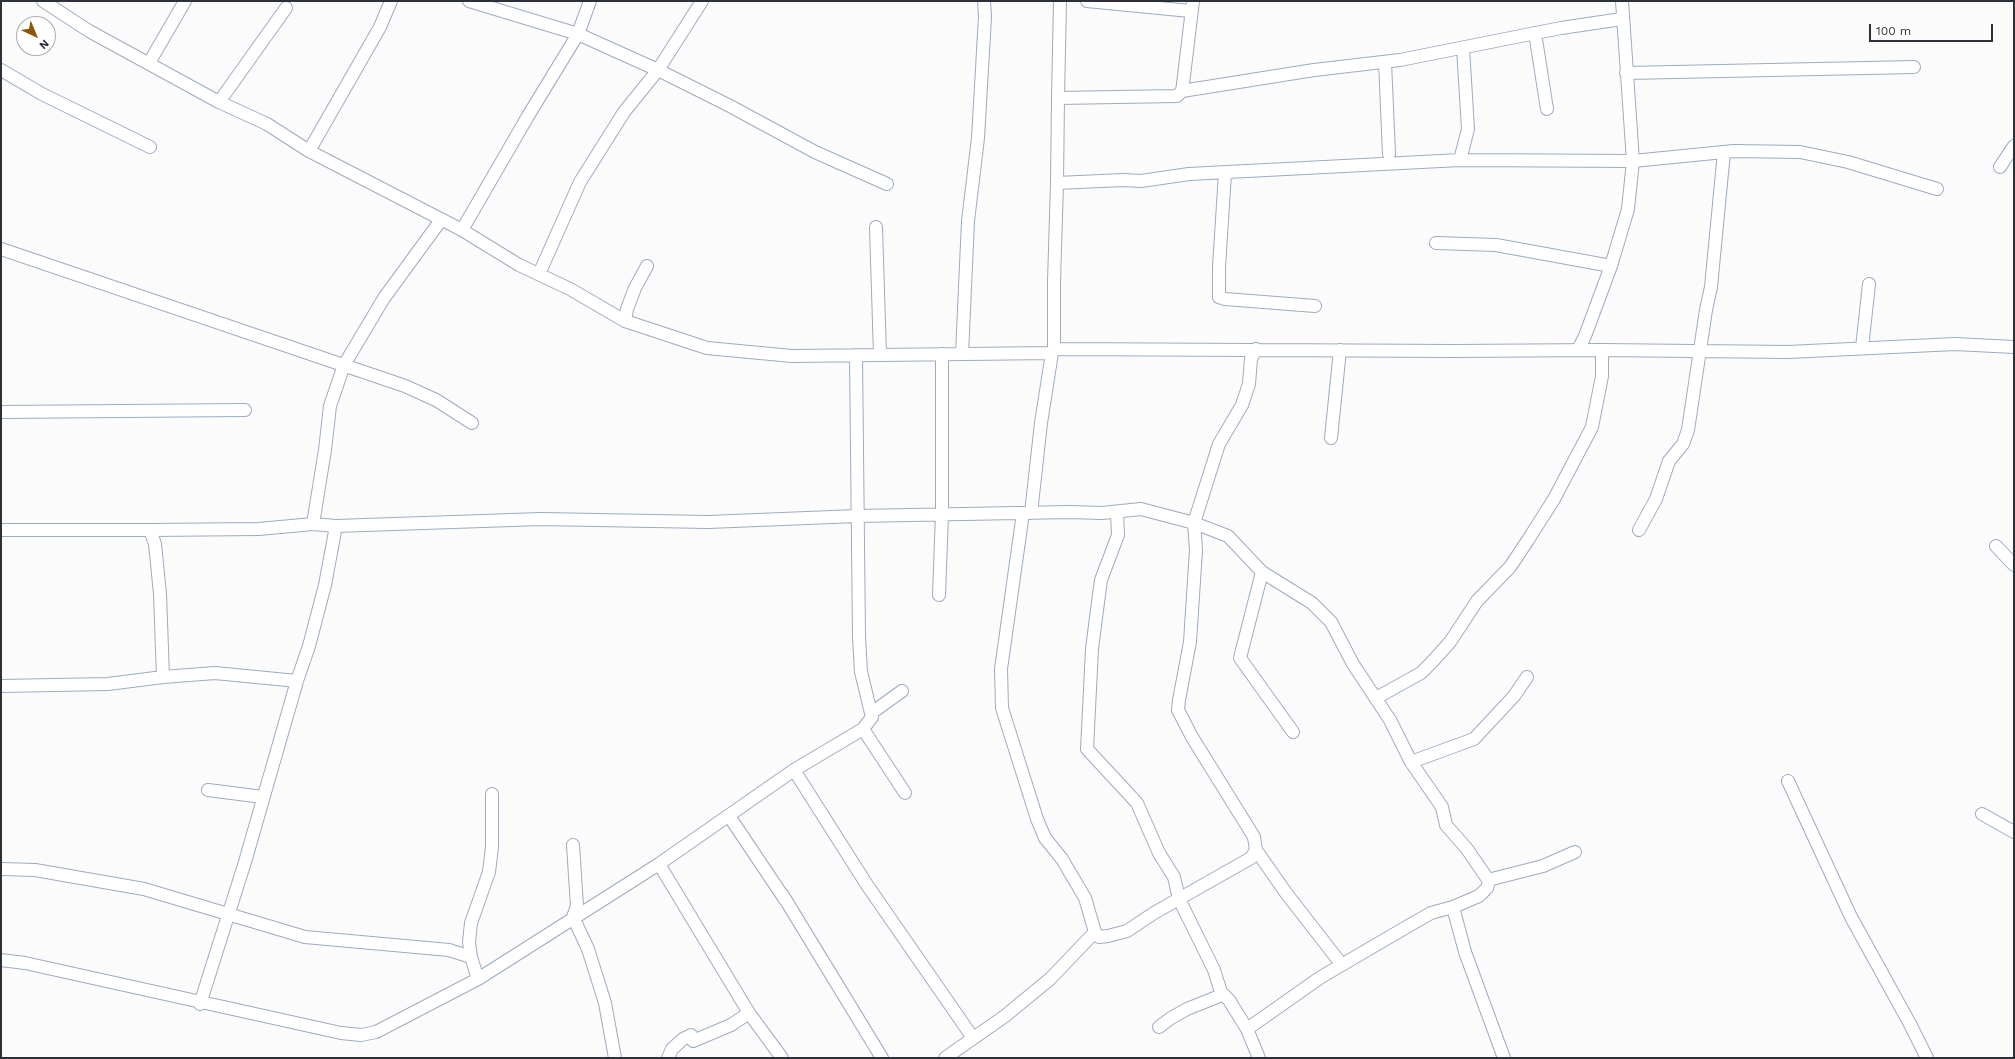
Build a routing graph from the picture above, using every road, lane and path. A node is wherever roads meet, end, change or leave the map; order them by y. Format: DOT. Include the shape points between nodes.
graph roads {
  1 [pos="43,1"];
  2 [pos="185,1"];
  3 [pos="391,1"];
  4 [pos="469,1"];
  5 [pos="590,1"];
  6 [pos="702,1"];
  7 [pos="984,1"];
  8 [pos="1060,1"];
  9 [pos="1087,1"];
  10 [pos="1622,1"];
  11 [pos="1191,6"];
  12 [pos="286,8"];
  13 [pos="1622,19"];
  14 [pos="1535,33"];
  15 [pos="578,34"];
  16 [pos="1463,48"];
  17 [pos="1385,62"];
  18 [pos="149,63"];
  19 [pos="1914,67"];
  20 [pos="1,70"];
  21 [pos="658,70"];
  22 [pos="1626,73"];
  23 [pos="1182,91"];
  24 [pos="1058,98"];
  25 [pos="219,102"];
  26 [pos="1546,108"];
  27 [pos="2014,146"];
  28 [pos="150,147"];
  29 [pos="309,151"];
  30 [pos="1724,152"];
  31 [pos="1388,154"];
  32 [pos="1460,160"];
  33 [pos="1633,161"];
  34 [pos="2000,167"];
  35 [pos="1226,173"];
  36 [pos="1057,183"];
  37 [pos="887,184"];
  38 [pos="1936,189"];
  39 [pos="441,220"];
  40 [pos="876,227"];
  41 [pos="462,230"];
  42 [pos="1436,243"];
  43 [pos="20,255"];
  44 [pos="647,266"];
  45 [pos="1611,266"];
  46 [pos="539,274"];
  47 [pos="1868,284"];
  48 [pos="1316,306"];
  49 [pos="625,321"];
  50 [pos="2014,347"];
  51 [pos="1862,348"];
  52 [pos="1256,349"];
  53 [pos="1340,350"];
  54 [pos="1578,350"];
  55 [pos="1602,350"];
  56 [pos="1053,351"];
  57 [pos="1701,351"];
  58 [pos="942,354"];
  59 [pos="962,354"];
  60 [pos="856,355"];
  61 [pos="880,355"];
  62 [pos="344,365"];
  63 [pos="245,410"];
  64 [pos="1,412"];
  65 [pos="472,423"];
  66 [pos="1331,438"];
  67 [pos="1117,512"];
  68 [pos="1027,513"];
  69 [pos="942,514"];
  70 [pos="857,516"];
  71 [pos="1194,523"];
  72 [pos="313,524"];
  73 [pos="336,526"];
  74 [pos="1,530"];
  75 [pos="150,530"];
  76 [pos="1639,530"];
  77 [pos="1996,546"];
  78 [pos="2014,565"];
  79 [pos="1262,572"];
  80 [pos="939,595"];
  81 [pos="163,677"];
  82 [pos="1526,677"];
  83 [pos="297,681"];
  84 [pos="1,686"];
  85 [pos="902,691"];
  86 [pos="1376,698"];
  87 [pos="871,711"];
  88 [pos="863,728"];
  89 [pos="1293,732"];
  90 [pos="1411,762"];
  91 [pos="794,770"];
  92 [pos="1788,781"];
  93 [pos="208,790"];
  94 [pos="905,793"];
  95 [pos="492,794"];
  96 [pos="263,797"];
  97 [pos="1982,814"];
  98 [pos="729,816"];
  99 [pos="2014,832"];
  100 [pos="573,845"];
  101 [pos="1256,850"];
  102 [pos="1575,852"];
  103 [pos="658,864"];
  104 [pos="1,869"];
  105 [pos="859,881"];
  106 [pos="1489,881"];
  107 [pos="782,894"];
  108 [pos="1179,899"];
  109 [pos="1453,907"];
  110 [pos="228,913"];
  111 [pos="573,917"];
  112 [pos="1095,932"];
  113 [pos="818,951"];
  114 [pos="471,957"];
  115 [pos="1,960"];
  116 [pos="1342,965"];
  117 [pos="478,979"];
  118 [pos="1222,995"];
  119 [pos="200,1004"];
  120 [pos="749,1013"];
  121 [pos="1159,1027"];
  122 [pos="1247,1029"];
  123 [pos="973,1038"];
  124 [pos="615,1058"];
  125 [pos="668,1058"];
  126 [pos="782,1058"];
  127 [pos="882,1058"];
  128 [pos="945,1058"];
  129 [pos="1259,1058"];
  130 [pos="1504,1058"];
  131 [pos="1927,1058"];
  1 -- 18 [label="street" via="89,31"];
  2 -- 18 [label="street"];
  3 -- 29 [label="street" via="380,28"];
  4 -- 15 [label="street"];
  5 -- 15 [label="street"];
  6 -- 21 [label="street"];
  7 -- 59 [label="street" via="978,138 968,222"];
  8 -- 24 [label="street"];
  9 -- 11 [label="street"];
  10 -- 13 [label="street"];
  11 -- 23 [label="street"];
  12 -- 25 [label="street"];
  13 -- 14 [label="street"];
  13 -- 22 [label="street"];
  14 -- 16 [label="street"];
  14 -- 26 [label="street"];
  15 -- 21 [label="street"];
  15 -- 41 [label="street"];
  16 -- 17 [label="street"];
  16 -- 32 [label="street" via="1468,130"];
  17 -- 23 [label="street" via="1314,70"];
  17 -- 31 [label="street"];
  18 -- 25 [label="street"];
  19 -- 22 [label="street"];
  20 -- 28 [label="street" via="42,94"];
  21 -- 37 [label="street" via="815,152"];
  21 -- 46 [label="street" via="624,112 580,182"];
  22 -- 33 [label="street"];
  23 -- 24 [label="street" via="1176,96"];
  24 -- 36 [label="street"];
  25 -- 29 [label="street" via="267,124"];
  27 -- 34 [label="street"];
  29 -- 39 [label="street"];
  30 -- 33 [label="street"];
  30 -- 38 [label="street" via="1800,152 1855,164"];
  30 -- 57 [label="street" via="1712,287 1706,310"];
  32 -- 33 [label="street"];
  32 -- 35 [label="street"];
  33 -- 45 [label="street" via="1628,209"];
  35 -- 36 [label="street" via="1189,174 1141,181"];
  35 -- 48 [label="street" via="1219,297"];
  36 -- 56 [label="street"];
  39 -- 41 [label="street"];
  39 -- 62 [label="street" via="384,298"];
  40 -- 61 [label="street"];
  41 -- 46 [label="street" via="519,265"];
  42 -- 45 [label="street" via="1496,245"];
  43 -- 62 [label="street" via="1,249"];
  44 -- 49 [label="street" via="634,288"];
  45 -- 54 [label="street"];
  46 -- 49 [label="street"];
  47 -- 51 [label="street"];
  49 -- 60 [label="street" via="707,348 792,356"];
  50 -- 51 [label="street" via="1955,344"];
  51 -- 57 [label="street" via="1788,352"];
  52 -- 53 [label="street"];
  52 -- 56 [label="street"];
  52 -- 71 [label="street" via="1251,359 1249,384 1242,405 1219,444"];
  53 -- 54 [label="street"];
  53 -- 66 [label="street"];
  54 -- 55 [label="street"];
  55 -- 57 [label="street"];
  55 -- 86 [label="street" via="1602,376 1592,427 1554,499 1528,540 1510,567 1477,601 1450,642 1432,662 1421,673"];
  56 -- 59 [label="street"];
  56 -- 68 [label="street"];
  57 -- 76 [label="street" via="1688,430 1683,444 1669,461 1656,499"];
  58 -- 59 [label="street"];
  58 -- 61 [label="street"];
  58 -- 69 [label="street"];
  60 -- 61 [label="street"];
  60 -- 70 [label="street"];
  62 -- 65 [label="street" via="436,400"];
  62 -- 72 [label="street" via="330,406"];
  63 -- 64 [label="street"];
  67 -- 68 [label="street"];
  67 -- 71 [label="street" via="1141,509"];
  67 -- 108 [label="street" via="1118,535 1101,580 1092,649 1087,749 1137,803 1159,853 1174,877"];
  68 -- 69 [label="street"];
  68 -- 112 [label="street" via="1001,669 1002,708 1044,838 1062,859 1084,898"];
  69 -- 70 [label="street"];
  69 -- 80 [label="street"];
  70 -- 73 [label="street" via="708,522 540,519"];
  70 -- 87 [label="street" via="861,672"];
  71 -- 79 [label="street" via="1228,536"];
  71 -- 101 [label="street" via="1196,550 1190,642 1178,710 1192,738 1254,837"];
  72 -- 73 [label="street"];
  72 -- 75 [label="street" via="259,529"];
  73 -- 83 [label="street" via="325,585"];
  74 -- 75 [label="street"];
  75 -- 81 [label="street" via="155,544 159,586"];
  77 -- 78 [label="street"];
  79 -- 86 [label="street" via="1322,611 1331,622 1352,664"];
  79 -- 89 [label="street" via="1240,658"];
  81 -- 83 [label="street" via="215,673"];
  81 -- 84 [label="street" via="108,684"];
  82 -- 90 [label="street" via="1514,696 1474,739"];
  83 -- 96 [label="street"];
  85 -- 87 [label="street"];
  86 -- 90 [label="street"];
  87 -- 88 [label="street" via="872,716"];
  88 -- 91 [label="street"];
  88 -- 94 [label="street"];
  90 -- 106 [label="street" via="1442,807 1446,825 1467,849"];
  91 -- 98 [label="street"];
  91 -- 105 [label="street"];
  91 -- 123 [label="street" via="867,885"];
  92 -- 131 [label="street" via="1851,917"];
  93 -- 96 [label="street"];
  95 -- 114 [label="street" via="492,847 489,872 472,923 469,942"];
  96 -- 110 [label="street"];
  97 -- 99 [label="street"];
  98 -- 103 [label="street"];
  98 -- 107 [label="street"];
  100 -- 111 [label="street" via="577,906"];
  101 -- 108 [label="street" via="1251,858"];
  101 -- 116 [label="street"];
  102 -- 106 [label="street" via="1543,866"];
  103 -- 111 [label="street"];
  103 -- 120 [label="street"];
  104 -- 110 [label="street" via="35,870 144,889"];
  106 -- 109 [label="street" via="1487,888 1479,896"];
  107 -- 113 [label="street"];
  107 -- 127 [label="street"];
  108 -- 112 [label="street" via="1127,930 1099,937"];
  108 -- 118 [label="street" via="1214,970"];
  109 -- 116 [label="street" via="1430,913"];
  109 -- 130 [label="street" via="1465,952"];
  110 -- 114 [label="street" via="305,937 449,950"];
  110 -- 119 [label="street"];
  111 -- 117 [label="street"];
  111 -- 124 [label="street" via="588,949 605,1003"];
  112 -- 123 [label="street" via="1050,979"];
  114 -- 117 [label="street"];
  115 -- 119 [label="street" via="25,963"];
  116 -- 122 [label="street"];
  117 -- 119 [label="street" via="391,1026 361,1035"];
  118 -- 121 [label="street" via="1187,1009"];
  118 -- 122 [label="street" via="1229,1000"];
  120 -- 125 [label="street" via="731,1025 692,1038 683,1038 672,1049"];
  120 -- 126 [label="street"];
  122 -- 129 [label="street"];
  123 -- 128 [label="street"];
}
